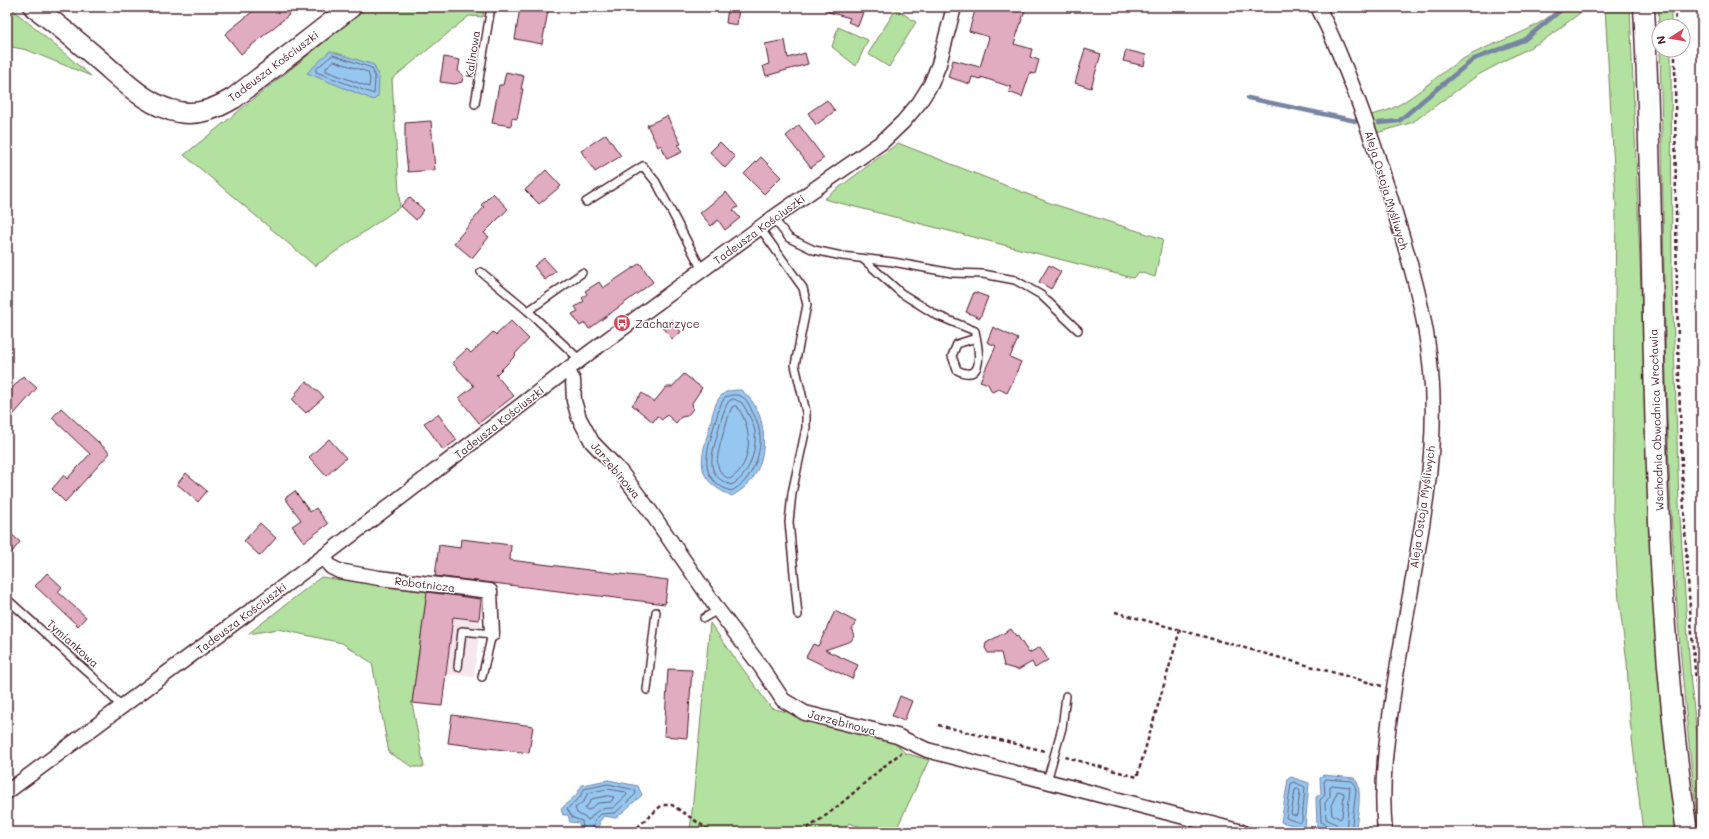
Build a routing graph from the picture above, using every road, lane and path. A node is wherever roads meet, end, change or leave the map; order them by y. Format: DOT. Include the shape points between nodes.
graph roads {
  1 [pos="14,7"];
  2 [pos="34,7"];
  3 [pos="351,7"];
  4 [pos="491,7"];
  5 [pos="942,7"];
  6 [pos="954,7"];
  7 [pos="1318,7"];
  8 [pos="1644,7"];
  9 [pos="1676,7"];
  10 [pos="7,15"];
  11 [pos="1676,18"];
  12 [pos="950,22"];
  13 [pos="1675,58"];
  14 [pos="475,104"];
  15 [pos="586,202"];
  16 [pos="773,218"];
  17 [pos="760,228"];
  18 [pos="862,259"];
  19 [pos="702,270"];
  20 [pos="481,272"];
  21 [pos="582,273"];
  22 [pos="528,311"];
  23 [pos="1078,330"];
  24 [pos="976,338"];
  25 [pos="580,360"];
  26 [pos="567,370"];
  27 [pos="323,557"];
  28 [pos="7,599"];
  29 [pos="718,610"];
  30 [pos="656,612"];
  31 [pos="1115,612"];
  32 [pos="798,615"];
  33 [pos="704,618"];
  34 [pos="1180,630"];
  35 [pos="492,634"];
  36 [pos="458,667"];
  37 [pos="482,678"];
  38 [pos="647,690"];
  39 [pos="1394,690"];
  40 [pos="1066,696"];
  41 [pos="122,707"];
  42 [pos="938,725"];
  43 [pos="1702,742"];
  44 [pos="915,744"];
  45 [pos="1055,754"];
  46 [pos="1047,781"];
  47 [pos="7,792"];
  48 [pos="632,832"];
  49 [pos="712,832"];
  50 [pos="801,832"];
  51 [pos="1242,832"];
  52 [pos="1385,832"];
  53 [pos="1687,832"];
  1 -- 10 [label="path"];
  2 -- 3 [label="main road, Tadeusza Kościuszki" via="145,98 167,110 191,113 218,107 234,98"];
  4 -- 14 [label="lane, Kalinowa"];
  5 -- 12 [label="street"];
  6 -- 12 [label="street, Tadeusza Kościuszki"];
  7 -- 39 [label="street, Aleja Ostoja Myśliwych" via="1355,90 1380,165 1422,309 1431,371 1432,438 1426,499"];
  8 -- 53 [label="main road, Wschodnia Obwodnica Wrocławia" via="1663,583 1675,737"];
  9 -- 11 [label="path"];
  12 -- 16 [label="street, Tadeusza Kościuszki" via="931,84 903,122 882,142"];
  13 -- 43 [label="path" via="1681,462 1691,637"];
  15 -- 19 [label="lane" via="643,166 656,182"];
  16 -- 17 [label="street, Tadeusza Kościuszki"];
  16 -- 18 [label="lane" via="789,238 798,244 814,250"];
  17 -- 19 [label="street, Tadeusza Kościuszki"];
  17 -- 32 [label="lane" via="803,288 807,305 795,365 806,412 806,428 792,493 789,522"];
  18 -- 23 [label="lane" via="1015,280 1041,295"];
  18 -- 24 [label="lane" via="901,293 936,315 975,331"];
  19 -- 25 [label="street, Tadeusza Kościuszki"];
  20 -- 22 [label="lane"];
  21 -- 22 [label="lane"];
  22 -- 25 [label="lane"];
  24 -- 24 [label="lane" via="980,354 979,365 972,371 963,373 957,370 952,356 957,344"];
  25 -- 26 [label="street, Tadeusza Kościuszki"];
  26 -- 27 [label="street, Tadeusza Kościuszki"];
  26 -- 29 [label="street, Jarzębinowa" via="573,380 574,401 579,418 592,442 624,477"];
  27 -- 35 [label="street, Robotnicza" via="331,567 339,571 490,591"];
  27 -- 41 [label="street, Tadeusza Kościuszki"];
  28 -- 41 [label="lane, Tymiankowa" via="92,676"];
  29 -- 33 [label="lane"];
  29 -- 44 [label="street, Jarzębinowa" via="761,667 782,700 805,713 897,736"];
  30 -- 38 [label="lane"];
  31 -- 34 [label="path"];
  34 -- 39 [label="path"];
  34 -- 45 [label="path" via="1137,777"];
  35 -- 36 [label="lane" via="462,631"];
  35 -- 37 [label="lane"];
  39 -- 52 [label="street, Aleja Ostoja Myśliwych" via="1384,760"];
  40 -- 45 [label="lane" via="1062,728"];
  41 -- 47 [label="street, Tadeusza Kościuszki"];
  42 -- 45 [label="path"];
  44 -- 46 [label="street, Jarzębinowa" via="927,750"];
  44 -- 50 [label="path" via="880,768 817,823"];
  45 -- 46 [label="lane"];
  46 -- 51 [label="street, Jarzębinowa"];
  48 -- 49 [label="path" via="662,805 672,805"];
}
